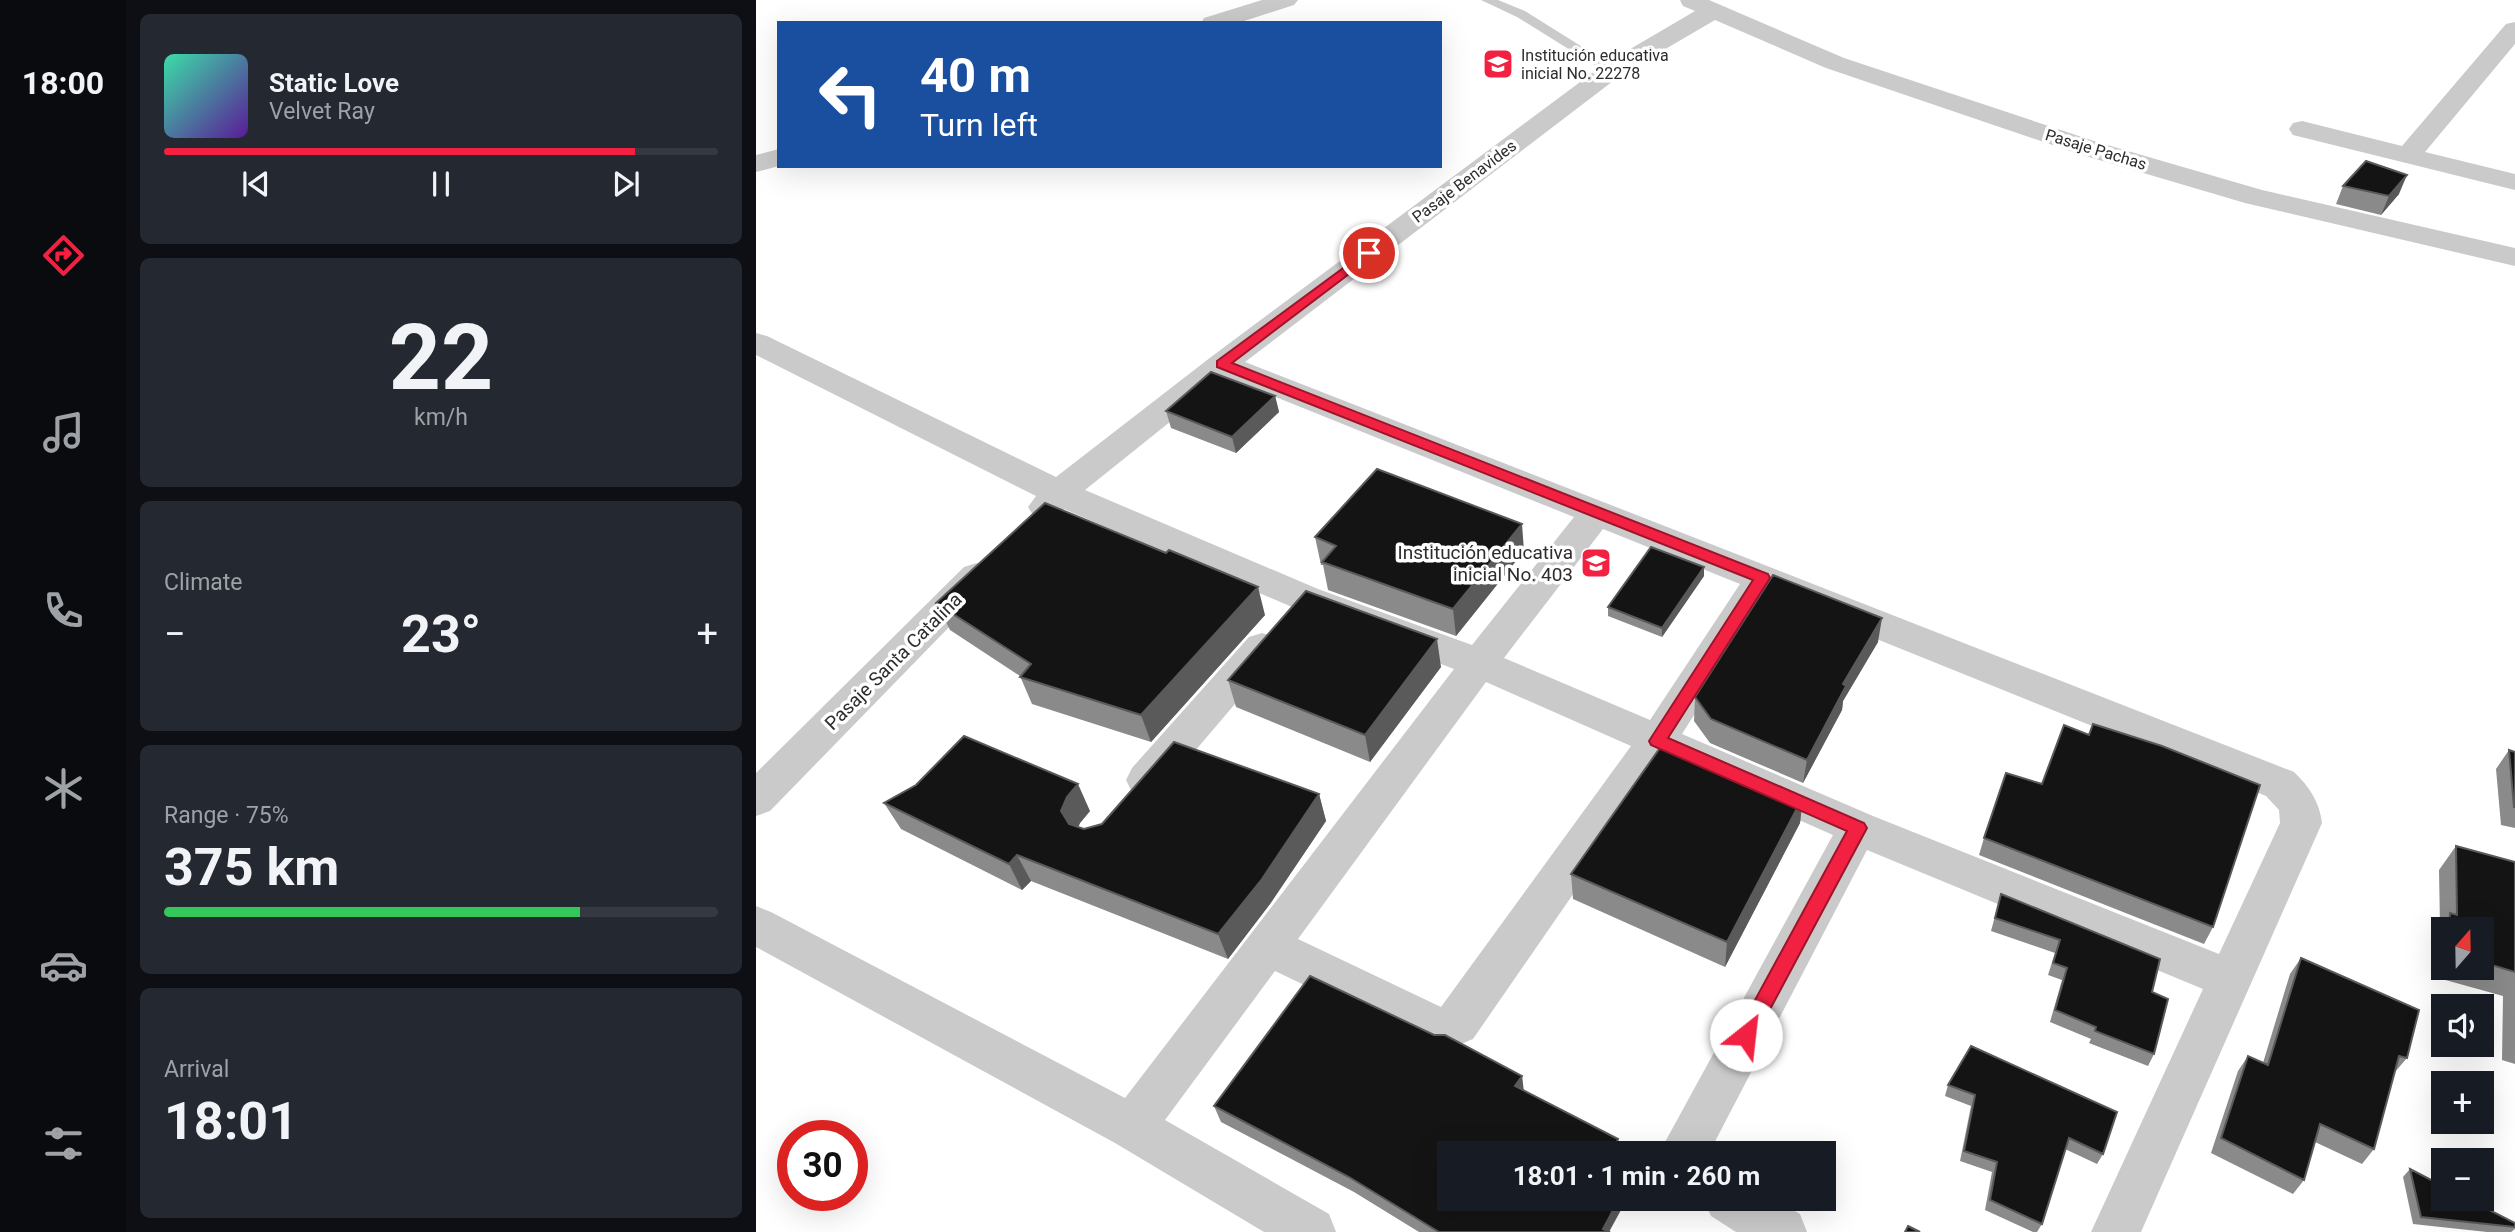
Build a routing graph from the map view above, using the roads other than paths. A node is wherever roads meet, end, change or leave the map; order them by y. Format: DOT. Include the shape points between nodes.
graph roads {
  1 [pos="1286,0"];
  2 [pos="1487,0"];
  3 [pos="1701,6"];
  4 [pos="1219,21"];
  5 [pos="2515,29"];
  6 [pos="1612,70"];
  7 [pos="2302,129"];
  8 [pos="2408,155"];
  9 [pos="777,158"];
  10 [pos="756,164"];
  11 [pos="2515,182"];
  12 [pos="2515,257"];
  13 [pos="756,343"];
  14 [pos="1222,364"];
  15 [pos="1059,494"];
  16 [pos="1596,513"];
  17 [pos="1762,578"];
  18 [pos="1305,598"];
  19 [pos="1479,663"];
  20 [pos="1657,741"];
  21 [pos="756,799"];
  22 [pos="1124,805"];
  23 [pos="1858,828"];
  24 [pos="756,925"];
  25 [pos="1268,946"];
  26 [pos="2230,979"];
  27 [pos="1132,1127"];
  28 [pos="1689,1141"];
  29 [pos="1748,1211"];
  30 [pos="1311,1232"];
  31 [pos="1782,1232"];
  32 [pos="2116,1232"];
  1 -- 4 [label="street"];
  2 -- 6 [label="lane" via="1521,14"];
  3 -- 6 [label="street, Pasaje Benavides"];
  3 -- 12 [label="street, Pasaje Pachas" via="1835,63 2088,148 2255,197"];
  5 -- 8 [label="street"];
  6 -- 14 [label="street, Pasaje Benavides"];
  7 -- 8 [label="street"];
  8 -- 11 [label="street"];
  9 -- 10 [label="street"];
  13 -- 15 [label="street"];
  14 -- 15 [label="street, Pasaje Benavides"];
  14 -- 16 [label="street"];
  15 -- 18 [label="street"];
  15 -- 21 [label="street, Pasaje Santa Catalina"];
  16 -- 17 [label="street"];
  16 -- 19 [label="street"];
  17 -- 20 [label="street"];
  17 -- 26 [label="street" via="2280,784 2301,809 2301,823"];
  18 -- 19 [label="street"];
  18 -- 22 [label="street"];
  19 -- 20 [label="street"];
  19 -- 25 [label="street"];
  20 -- 23 [label="street"];
  20 -- 25 [label="street" via="1457,1024 1438,1028"];
  23 -- 26 [label="street"];
  23 -- 28 [label="street"];
  24 -- 27 [label="street"];
  25 -- 27 [label="street"];
  26 -- 32 [label="street"];
  27 -- 30 [label="street"];
  29 -- 31 [label="street"];
}
